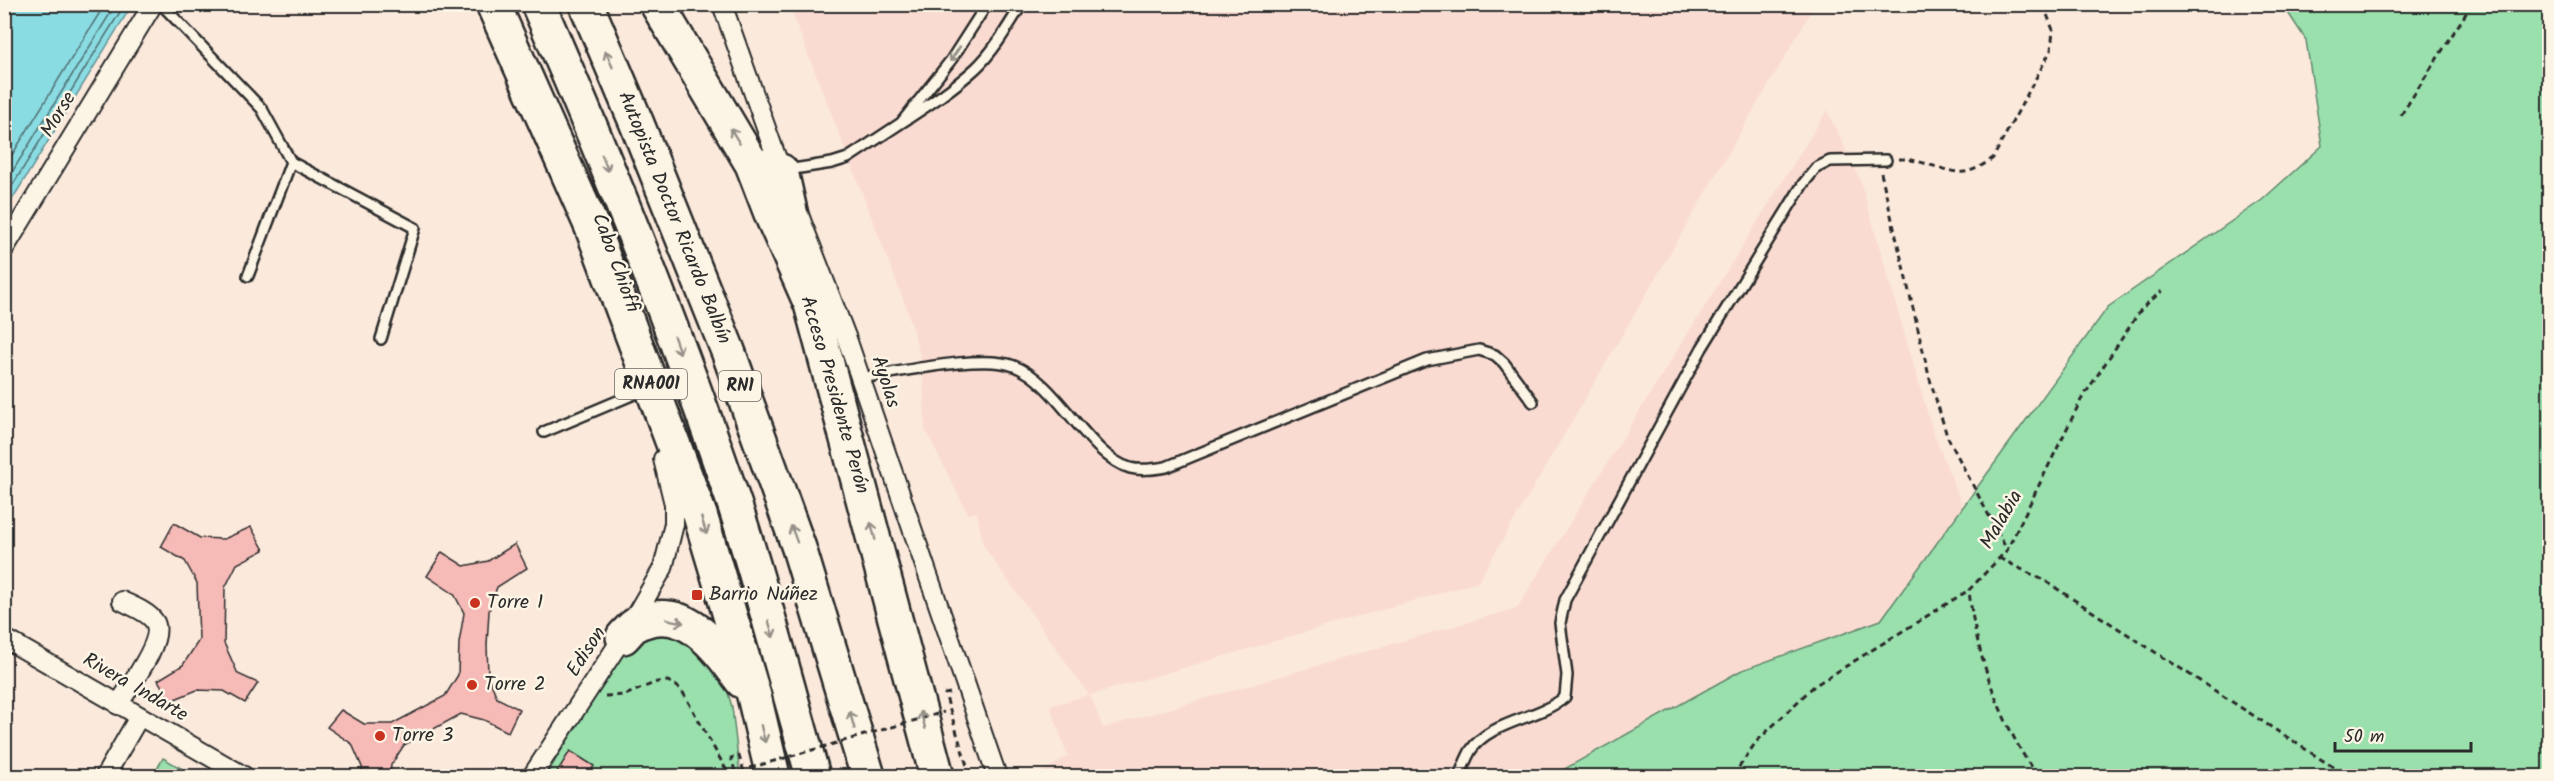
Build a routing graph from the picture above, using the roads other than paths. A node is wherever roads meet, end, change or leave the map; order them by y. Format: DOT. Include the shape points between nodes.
graph roads {
  1 [pos="153,4"];
  2 [pos="161,4"];
  3 [pos="478,4"];
  4 [pos="493,4"];
  5 [pos="538,4"];
  6 [pos="586,4"];
  7 [pos="657,4"];
  8 [pos="722,4"];
  9 [pos="987,4"];
  10 [pos="1022,4"];
  11 [pos="901,123"];
  12 [pos="1886,160"];
  13 [pos="291,162"];
  14 [pos="767,167"];
  15 [pos="4,249"];
  16 [pos="248,276"];
  17 [pos="381,339"];
  18 [pos="860,378"];
  19 [pos="639,392"];
  20 [pos="1533,402"];
  21 [pos="544,432"];
  22 [pos="670,547"];
  23 [pos="122,601"];
  24 [pos="623,637"];
  25 [pos="4,638"];
  26 [pos="754,696"];
  27 [pos="118,705"];
  28 [pos="139,717"];
  29 [pos="755,771"];
  30 [pos="105,777"];
  31 [pos="244,777"];
  32 [pos="532,777"];
  33 [pos="813,777"];
  34 [pos="868,777"];
  35 [pos="937,777"];
  36 [pos="997,777"];
  37 [pos="1459,777"];
  1 -- 15 [label="street, Morse"];
  2 -- 13 [label="lane" via="262,109"];
  3 -- 19 [label="street, Cabo Chioffi" via="567,196"];
  4 -- 26 [label="highway, RNA001, one-way" via="591,225 638,348 700,515"];
  5 -- 33 [label="highway, RN1, one-way" via="665,310 728,486"];
  34 -- 6 [label="highway, Autopista Doctor Ricardo Balbín / RN1, one-way" via="799,548 728,351"];
  14 -- 7 [label="highway, one-way"];
  8 -- 14 [label="street, Ayolas"];
  9 -- 11 [label="lane, one-way" via="951,60"];
  10 -- 11 [label="lane" via="976,67"];
  11 -- 14 [label="lane" via="848,158 832,163"];
  12 -- 37 [label="lane" via="1830,161 1816,168 1803,184 1702,348 1565,600 1560,623 1567,675 1565,697 1554,706 1481,738"];
  13 -- 16 [label="lane"];
  13 -- 17 [label="lane" via="415,228"];
  14 -- 18 [label="street, Ayolas" via="827,285"];
  35 -- 14 [label="highway, Acceso Presidente Perón, one-way" via="811,304"];
  18 -- 20 [label="lane" via="986,360 1013,365 1031,374 1109,457 1130,468 1151,470 1427,360 1479,350 1496,355"];
  18 -- 36 [label="street, Ayolas"];
  19 -- 21 [label="lane"];
  19 -- 22 [label="street, Cabo Chioffi" via="674,504"];
  22 -- 24 [label="street, Edison" via="663,568"];
  23 -- 27 [label="street" via="153,619 158,627 154,646"];
  24 -- 26 [label="highway, one-way" via="639,622 683,622 712,641"];
  24 -- 32 [label="street, Edison"];
  25 -- 27 [label="street, Rivera Indarte"];
  26 -- 29 [label="highway, RNA001, one-way"];
  27 -- 28 [label="street, Rivera Indarte"];
  28 -- 30 [label="street"];
  28 -- 31 [label="street, Rivera Indarte"];
}
